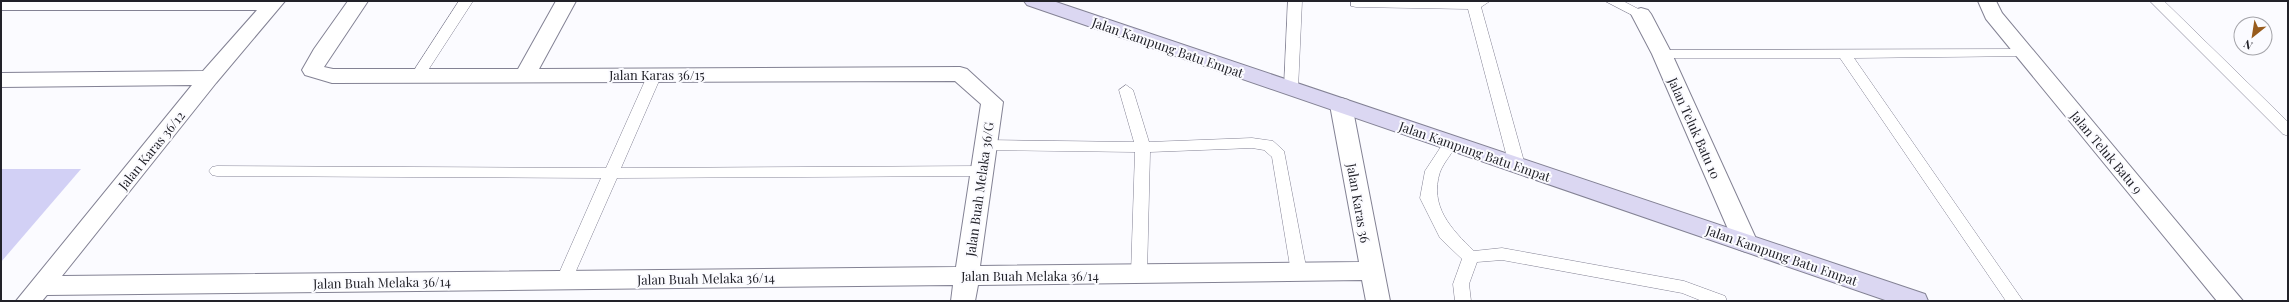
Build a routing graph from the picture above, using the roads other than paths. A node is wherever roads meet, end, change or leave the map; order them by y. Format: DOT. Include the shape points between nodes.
graph roads {
  1 [pos="358,1"];
  2 [pos="466,1"];
  3 [pos="566,1"];
  4 [pos="1034,1"];
  5 [pos="1295,1"];
  6 [pos="1612,1"];
  7 [pos="1989,1"];
  8 [pos="2157,1"];
  9 [pos="274,2"];
  10 [pos="1356,3"];
  11 [pos="1478,3"];
  12 [pos="1,4"];
  13 [pos="1640,14"];
  14 [pos="2025,53"];
  15 [pos="1662,54"];
  16 [pos="1844,54"];
  17 [pos="525,74"];
  18 [pos="655,74"];
  19 [pos="418,75"];
  20 [pos="209,78"];
  21 [pos="1,80"];
  22 [pos="1291,88"];
  23 [pos="1126,90"];
  24 [pos="992,102"];
  25 [pos="1341,106"];
  26 [pos="2288,131"];
  27 [pos="1451,143"];
  28 [pos="986,145"];
  29 [pos="1143,147"];
  30 [pos="1516,165"];
  31 [pos="218,171"];
  32 [pos="982,171"];
  33 [pos="611,173"];
  34 [pos="1746,243"];
  35 [pos="1471,257"];
  36 [pos="1372,271"];
  37 [pos="1299,272"];
  38 [pos="1139,274"];
  39 [pos="967,276"];
  40 [pos="564,280"];
  41 [pos="212,292"];
  42 [pos="34,293"];
  43 [pos="963,301"];
  44 [pos="1378,301"];
  45 [pos="1463,301"];
  46 [pos="1719,301"];
  47 [pos="1916,301"];
  48 [pos="2015,301"];
  49 [pos="2231,301"];
  1 -- 19 [label="street, Jalan Karas 36/15" via="312,70 332,76"];
  2 -- 19 [label="lane"];
  3 -- 17 [label="street"];
  4 -- 22 [label="main road, Jalan Kampung Batu Empat"];
  5 -- 22 [label="lane"];
  6 -- 13 [label="lane"];
  7 -- 14 [label="street, Jalan Teluk Batu 9" via="1993,15"];
  8 -- 26 [label="lane"];
  9 -- 12 [label="street"];
  9 -- 20 [label="street, Jalan Karas 36/12"];
  10 -- 11 [label="lane"];
  11 -- 30 [label="lane"];
  13 -- 15 [label="street, Jalan Teluk Batu 10"];
  14 -- 16 [label="lane"];
  14 -- 49 [label="street, Jalan Teluk Batu 9"];
  15 -- 16 [label="lane"];
  15 -- 34 [label="street, Jalan Teluk Batu 10"];
  16 -- 48 [label="lane"];
  17 -- 18 [label="street, Jalan Karas 36/15"];
  17 -- 19 [label="street, Jalan Karas 36/15"];
  18 -- 24 [label="street, Jalan Karas 36/15" via="960,74"];
  18 -- 33 [label="lane"];
  20 -- 21 [label="street"];
  20 -- 42 [label="street, Jalan Karas 36/12"];
  22 -- 25 [label="main road, Jalan Kampung Batu Empat"];
  23 -- 29 [label="lane"];
  24 -- 28 [label="street, Jalan Buah Melaka 36/G"];
  25 -- 27 [label="main road, Jalan Kampung Batu Empat"];
  25 -- 36 [label="street, Jalan Karas 36"];
  27 -- 30 [label="main road, Jalan Kampung Batu Empat"];
  27 -- 35 [label="lane" via="1433,171 1428,198 1446,234"];
  28 -- 29 [label="lane"];
  28 -- 32 [label="street, Jalan Buah Melaka 36/G"];
  29 -- 37 [label="lane" via="1252,142 1268,146 1279,155"];
  29 -- 38 [label="lane"];
  30 -- 34 [label="main road, Jalan Kampung Batu Empat"];
  31 -- 33 [label="lane"];
  32 -- 33 [label="lane"];
  32 -- 39 [label="street, Jalan Buah Melaka 36/G"];
  33 -- 40 [label="lane"];
  34 -- 47 [label="main road, Jalan Kampung Batu Empat"];
  35 -- 45 [label="lane" via="1461,284"];
  35 -- 46 [label="lane" via="1510,256 1684,288"];
  36 -- 37 [label="street, Jalan Buah Melaka 36/14"];
  36 -- 44 [label="street, Jalan Karas 36"];
  37 -- 38 [label="street, Jalan Buah Melaka 36/14"];
  38 -- 39 [label="street, Jalan Buah Melaka 36/14"];
  39 -- 40 [label="street, Jalan Buah Melaka 36/14"];
  39 -- 43 [label="street, Jalan Buah Melaka 36/G"];
  40 -- 41 [label="street, Jalan Buah Melaka 36/14"];
  41 -- 42 [label="street, Jalan Buah Melaka 36/14"];
}
